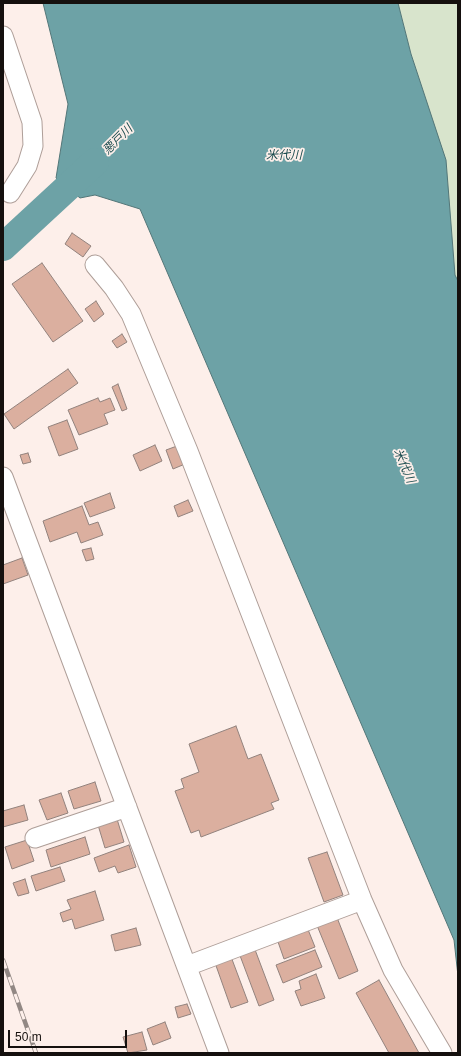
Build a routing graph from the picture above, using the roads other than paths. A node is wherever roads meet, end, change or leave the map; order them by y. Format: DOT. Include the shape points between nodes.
graph roads {
  1 [pos="3,36"];
  2 [pos="10,193"];
  3 [pos="95,265"];
  4 [pos="3,477"];
  5 [pos="127,807"];
  6 [pos="35,838"];
  7 [pos="362,900"];
  8 [pos="186,966"];
  9 [pos="219,1053"];
  10 [pos="442,1053"];
  1 -- 2 [label="street" via="32,122 33,146 27,166"];
  3 -- 7 [label="street" via="131,314 188,451"];
  4 -- 5 [label="street"];
  5 -- 6 [label="street"];
  5 -- 8 [label="street"];
  7 -- 8 [label="street"];
  7 -- 10 [label="street" via="393,970"];
  8 -- 9 [label="street"];
}
